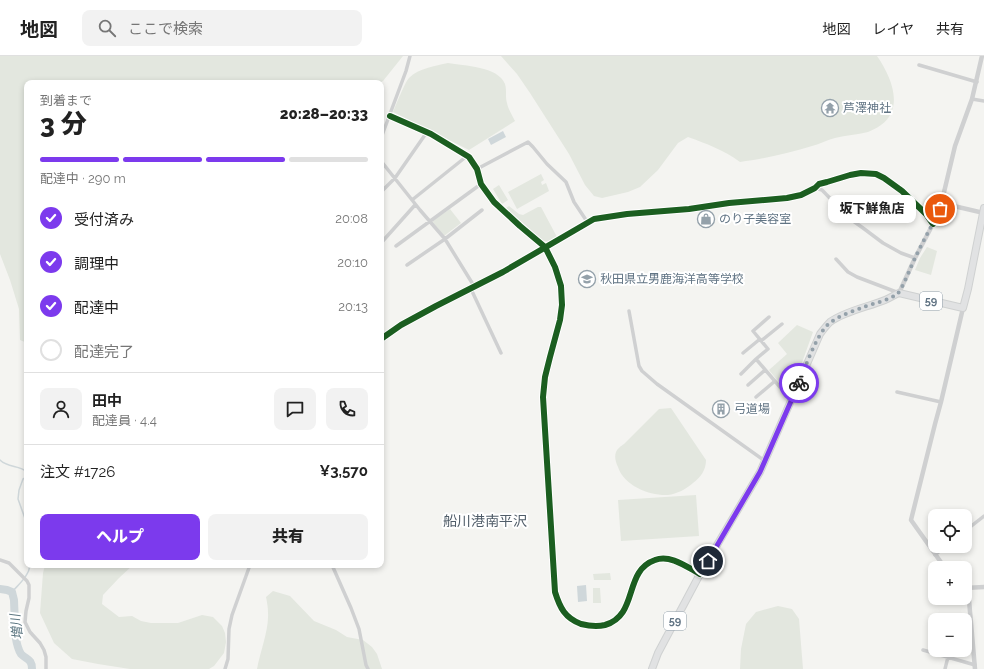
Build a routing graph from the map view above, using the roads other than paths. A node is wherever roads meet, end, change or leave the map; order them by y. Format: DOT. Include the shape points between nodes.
graph roads {
  1 [pos="410,56"];
  2 [pos="982,56"];
  3 [pos="919,65"];
  4 [pos="976,82"];
  5 [pos="972,99"];
  6 [pos="984,101"];
  7 [pos="390,116"];
  8 [pos="384,131"];
  9 [pos="427,132"];
  10 [pos="467,156"];
  11 [pos="384,165"];
  12 [pos="477,169"];
  13 [pos="395,178"];
  14 [pos="481,184"];
  15 [pos="815,188"];
  16 [pos="384,189"];
  17 [pos="412,200"];
  18 [pos="941,204"];
  19 [pos="415,205"];
  20 [pos="482,210"];
  21 [pos="984,212"];
  22 [pos="429,221"];
  23 [pos="588,223"];
  24 [pos="933,224"];
  25 [pos="445,239"];
  26 [pos="384,240"];
  27 [pos="396,246"];
  28 [pos="545,247"];
  29 [pos="915,258"];
  30 [pos="836,259"];
  31 [pos="407,265"];
  32 [pos="472,288"];
  33 [pos="899,293"];
  34 [pos="963,308"];
  35 [pos="629,311"];
  36 [pos="769,317"];
  37 [pos="782,324"];
  38 [pos="384,337"];
  39 [pos="761,340"];
  40 [pos="501,353"];
  41 [pos="743,353"];
  42 [pos="756,360"];
  43 [pos="765,370"];
  44 [pos="740,374"];
  45 [pos="774,381"];
  46 [pos="748,385"];
  47 [pos="897,392"];
  48 [pos="756,397"];
  49 [pos="792,401"];
  50 [pos="941,402"];
  51 [pos="765,461"];
  52 [pos="984,516"];
  53 [pos="972,525"];
  54 [pos="937,553"];
  55 [pos="935,555"];
  56 [pos="0,560"];
  57 [pos="940,561"];
  58 [pos="249,568"];
  59 [pos="333,568"];
  60 [pos="700,574"];
  61 [pos="984,587"];
  62 [pos="972,588"];
  63 [pos="969,605"];
  64 [pos="923,650"];
  65 [pos="928,651"];
  66 [pos="948,657"];
  67 [pos="975,667"];
  68 [pos="46,669"];
  69 [pos="225,669"];
  70 [pos="368,669"];
  71 [pos="652,669"];
  72 [pos="945,669"];
  1 -- 7 [label="street"];
  2 -- 4 [label="street"];
  3 -- 4 [label="street"];
  4 -- 5 [label="street"];
  5 -- 6 [label="street"];
  5 -- 18 [label="street" via="955,146"];
  7 -- 8 [label="street"];
  7 -- 9 [label="street"];
  9 -- 10 [label="street"];
  9 -- 13 [label="street"];
  10 -- 12 [label="street"];
  10 -- 17 [label="street"];
  11 -- 13 [label="street"];
  12 -- 14 [label="street"];
  12 -- 23 [label="street" via="528,142 566,182 574,202"];
  13 -- 16 [label="street"];
  13 -- 17 [label="street"];
  14 -- 22 [label="street"];
  14 -- 28 [label="street" via="494,202"];
  15 -- 23 [label="street" via="787,198 627,214 594,219"];
  15 -- 24 [label="street" via="819,184 850,175 876,174 902,192"];
  15 -- 29 [label="street" via="822,190 849,218 873,236 901,253"];
  17 -- 19 [label="street"];
  18 -- 21 [label="street"];
  18 -- 24 [label="street"];
  19 -- 22 [label="street"];
  19 -- 26 [label="street"];
  20 -- 25 [label="street"];
  21 -- 34 [label="main road"];
  22 -- 25 [label="street"];
  22 -- 27 [label="street"];
  23 -- 28 [label="street"];
  24 -- 29 [label="street"];
  25 -- 31 [label="street"];
  25 -- 32 [label="street"];
  28 -- 32 [label="street"];
  28 -- 60 [label="street" via="556,267 562,305 545,377 543,397 555,592 559,605 576,622 587,626 603,625 611,623 621,615 638,572 656,559 669,558"];
  29 -- 33 [label="street"];
  30 -- 33 [label="street" via="848,272 857,277"];
  32 -- 38 [label="street" via="401,325"];
  32 -- 40 [label="street"];
  33 -- 34 [label="main road, 59"];
  33 -- 49 [label="main road, 59" via="843,316 826,326 820,334"];
  34 -- 50 [label="street"];
  35 -- 51 [label="street" via="642,371"];
  36 -- 39 [label="street" via="753,331"];
  37 -- 39 [label="street"];
  39 -- 41 [label="street"];
  39 -- 42 [label="street" via="768,349"];
  42 -- 43 [label="street"];
  42 -- 44 [label="street"];
  43 -- 45 [label="street"];
  43 -- 46 [label="street"];
  45 -- 48 [label="street"];
  45 -- 49 [label="street"];
  47 -- 50 [label="street"];
  49 -- 51 [label="main road, 59"];
  50 -- 55 [label="street" via="911,520"];
  51 -- 60 [label="main road, 59"];
  52 -- 53 [label="street"];
  54 -- 55 [label="street"];
  55 -- 57 [label="street"];
  56 -- 68 [label="street" via="9,563 29,585 25,622 44,650"];
  58 -- 69 [label="street" via="232,615"];
  59 -- 70 [label="street" via="359,629"];
  60 -- 71 [label="main road, 59"];
  61 -- 62 [label="street"];
  63 -- 67 [label="street"];
  64 -- 65 [label="street"];
  66 -- 67 [label="street"];
  66 -- 72 [label="street"];
}
